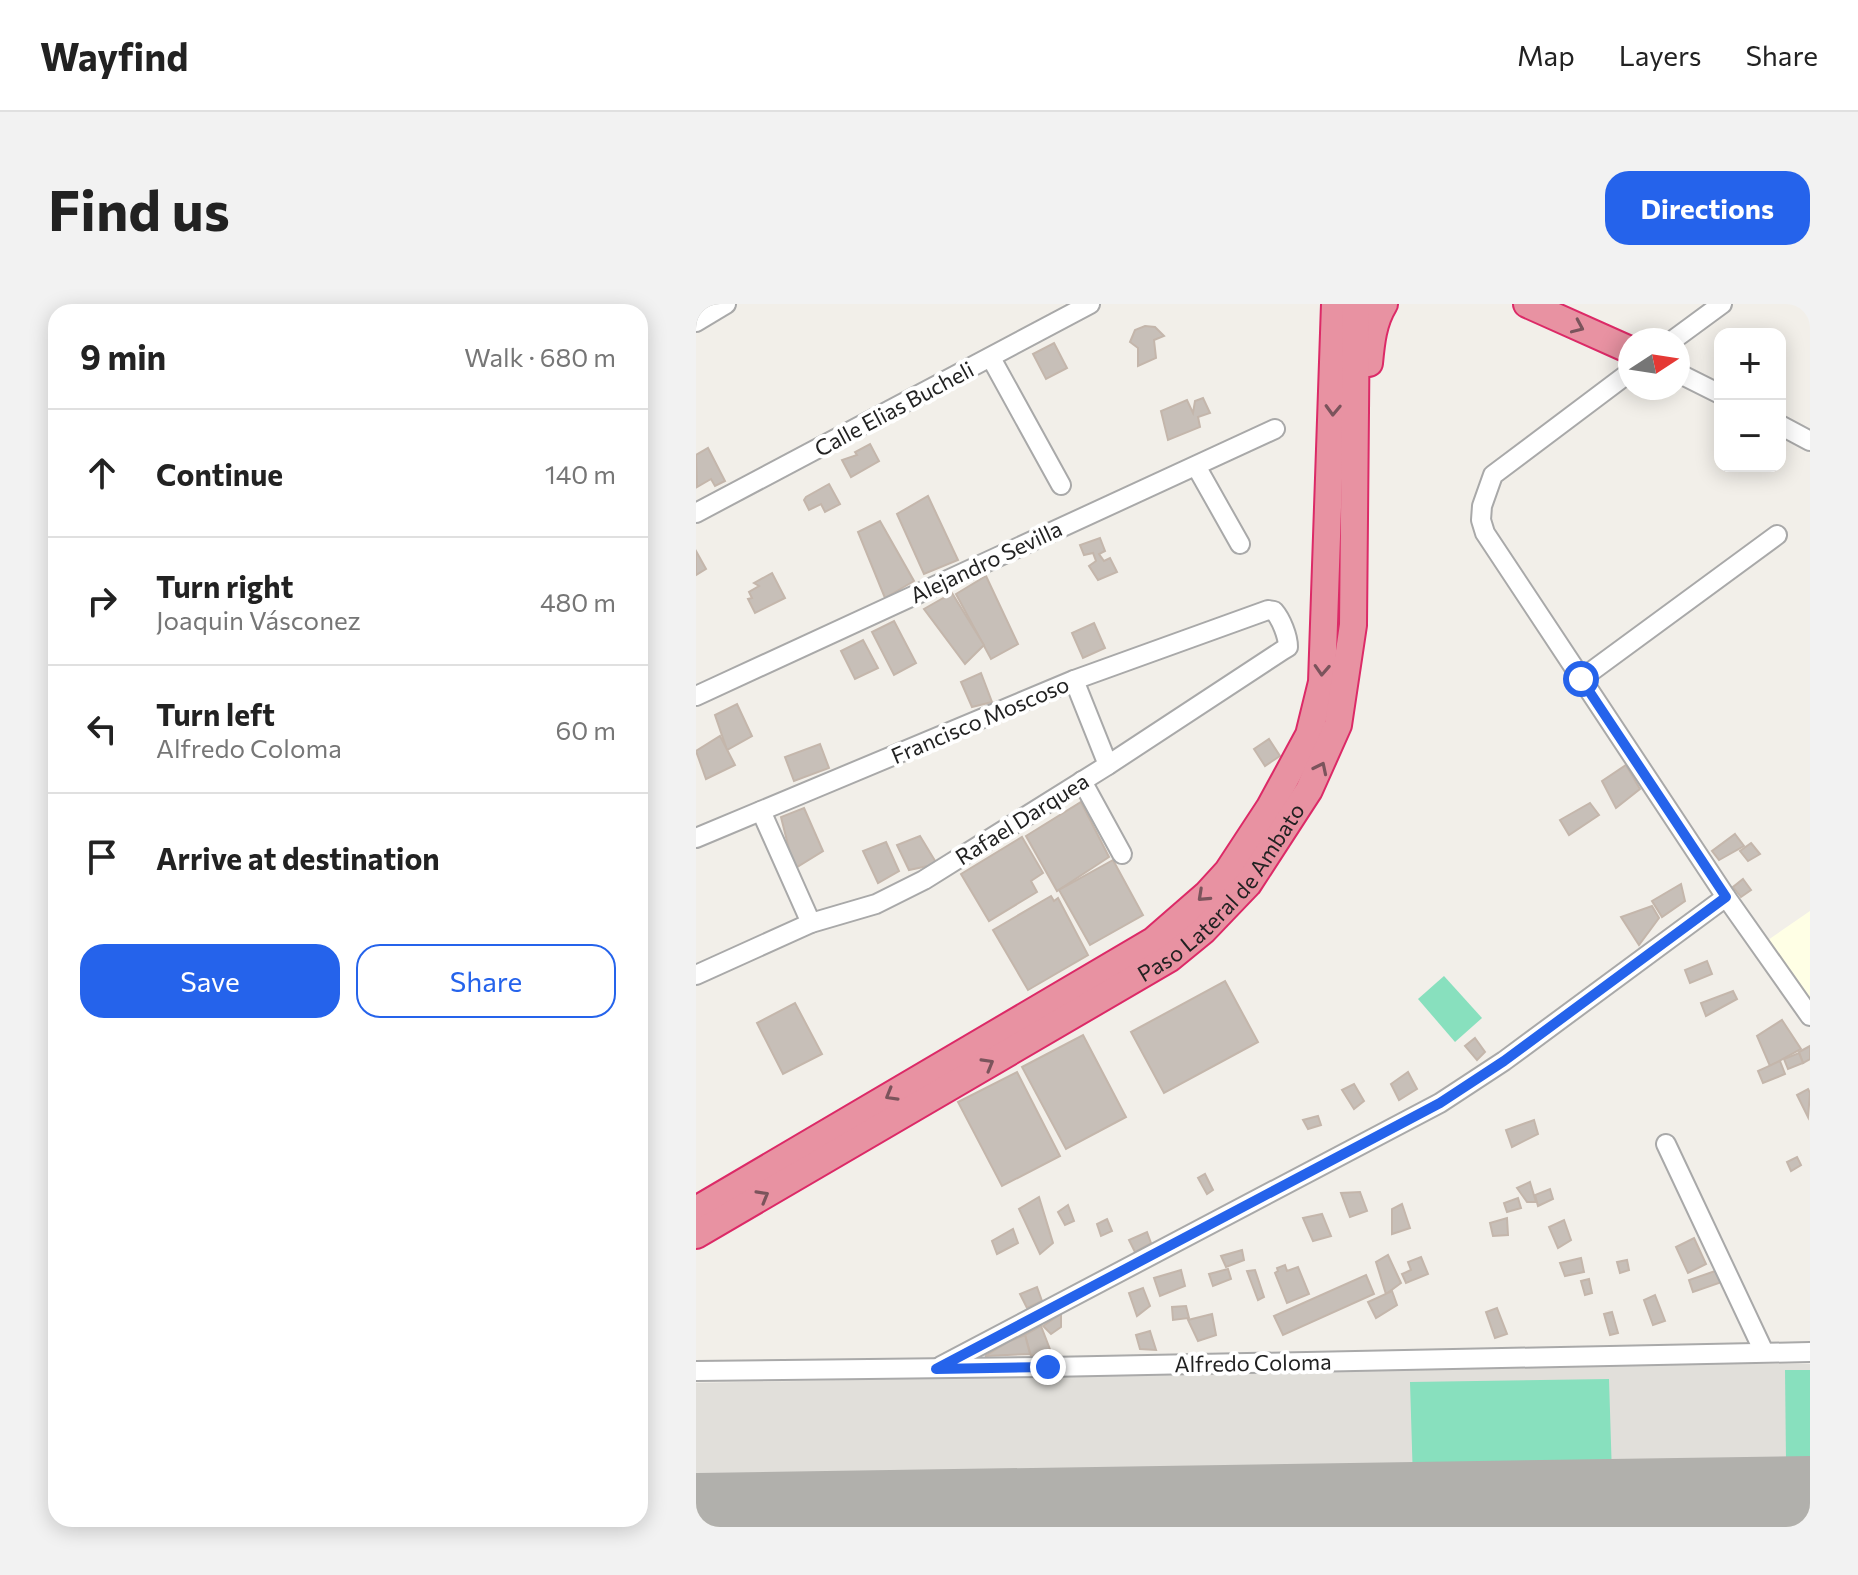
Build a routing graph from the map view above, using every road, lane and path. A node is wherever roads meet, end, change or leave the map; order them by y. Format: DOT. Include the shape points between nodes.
graph roads {
  1 [pos="726,304"];
  2 [pos="1090,304"];
  3 [pos="1327,304"];
  4 [pos="1335,304"];
  5 [pos="1356,304"];
  6 [pos="1384,304"];
  7 [pos="1527,304"];
  8 [pos="1722,304"];
  9 [pos="696,322"];
  10 [pos="1689,328"];
  11 [pos="1618,345"];
  12 [pos="991,358"];
  13 [pos="1334,375"];
  14 [pos="1690,379"];
  15 [pos="1618,381"];
  16 [pos="1714,391"];
  17 [pos="1786,428"];
  18 [pos="1275,429"];
  19 [pos="1810,441"];
  20 [pos="1196,466"];
  21 [pos="1061,485"];
  22 [pos="696,513"];
  23 [pos="1356,530"];
  24 [pos="1777,535"];
  25 [pos="1240,544"];
  26 [pos="1268,610"];
  27 [pos="1581,679"];
  28 [pos="1074,680"];
  29 [pos="696,696"];
  30 [pos="1108,765"];
  31 [pos="1082,781"];
  32 [pos="761,811"];
  33 [pos="696,838"];
  34 [pos="1122,854"];
  35 [pos="1726,897"];
  36 [pos="811,923"];
  37 [pos="696,975"];
  38 [pos="1810,1016"];
  39 [pos="839,1139"];
  40 [pos="1666,1144"];
  41 [pos="696,1210"];
  42 [pos="696,1235"];
  43 [pos="1764,1352"];
  44 [pos="1810,1352"];
  45 [pos="936,1369"];
  46 [pos="696,1371"];
  1 -- 9 [label="street"];
  2 -- 12 [label="street, Calle Elias Bucheli"];
  3 -- 13 [label="highway"];
  4 -- 13 [label="highway, Paso Lateral de Ambato"];
  5 -- 23 [label="highway, Paso Lateral de Ambato"];
  6 -- 23 [label="highway" via="1371,337"];
  7 -- 11 [label="highway, one-way"];
  8 -- 10 [label="street"];
  12 -- 21 [label="street"];
  12 -- 22 [label="street, Calle Elias Bucheli"];
  13 -- 39 [label="highway, Paso Lateral de Ambato, one-way" via="1322,682 1309,735 1270,807 1228,871 1153,941"];
  14 -- 16 [label="street"];
  15 -- 27 [label="street" via="1493,475 1482,506 1485,533"];
  17 -- 19 [label="street"];
  18 -- 20 [label="street, Alejandro Sevilla"];
  20 -- 25 [label="street"];
  20 -- 29 [label="street, Alejandro Sevilla"];
  39 -- 23 [label="highway, Paso Lateral de Ambato, one-way" via="1170,958 1248,884 1309,790 1338,725 1353,625"];
  24 -- 27 [label="street"];
  26 -- 28 [label="street, Francisco Moscoso"];
  26 -- 30 [label="street, Rafael Darquea" via="1278,615 1288,647"];
  27 -- 35 [label="street"];
  28 -- 30 [label="street"];
  28 -- 32 [label="street, Francisco Moscoso"];
  30 -- 31 [label="street, Rafael Darquea"];
  31 -- 34 [label="street"];
  31 -- 36 [label="street, Rafael Darquea" via="924,880 876,904"];
  32 -- 33 [label="street, Francisco Moscoso"];
  32 -- 36 [label="street"];
  35 -- 38 [label="street"];
  35 -- 45 [label="street" via="1440,1103"];
  36 -- 37 [label="street, Rafael Darquea"];
  39 -- 41 [label="highway, Paso Lateral de Ambato"];
  42 -- 39 [label="highway, Paso Lateral de Ambato, one-way"];
  40 -- 43 [label="street"];
  43 -- 44 [label="street, Alfredo Coloma"];
  43 -- 45 [label="street, Alfredo Coloma"];
  45 -- 46 [label="street, Alfredo Coloma"];
}
